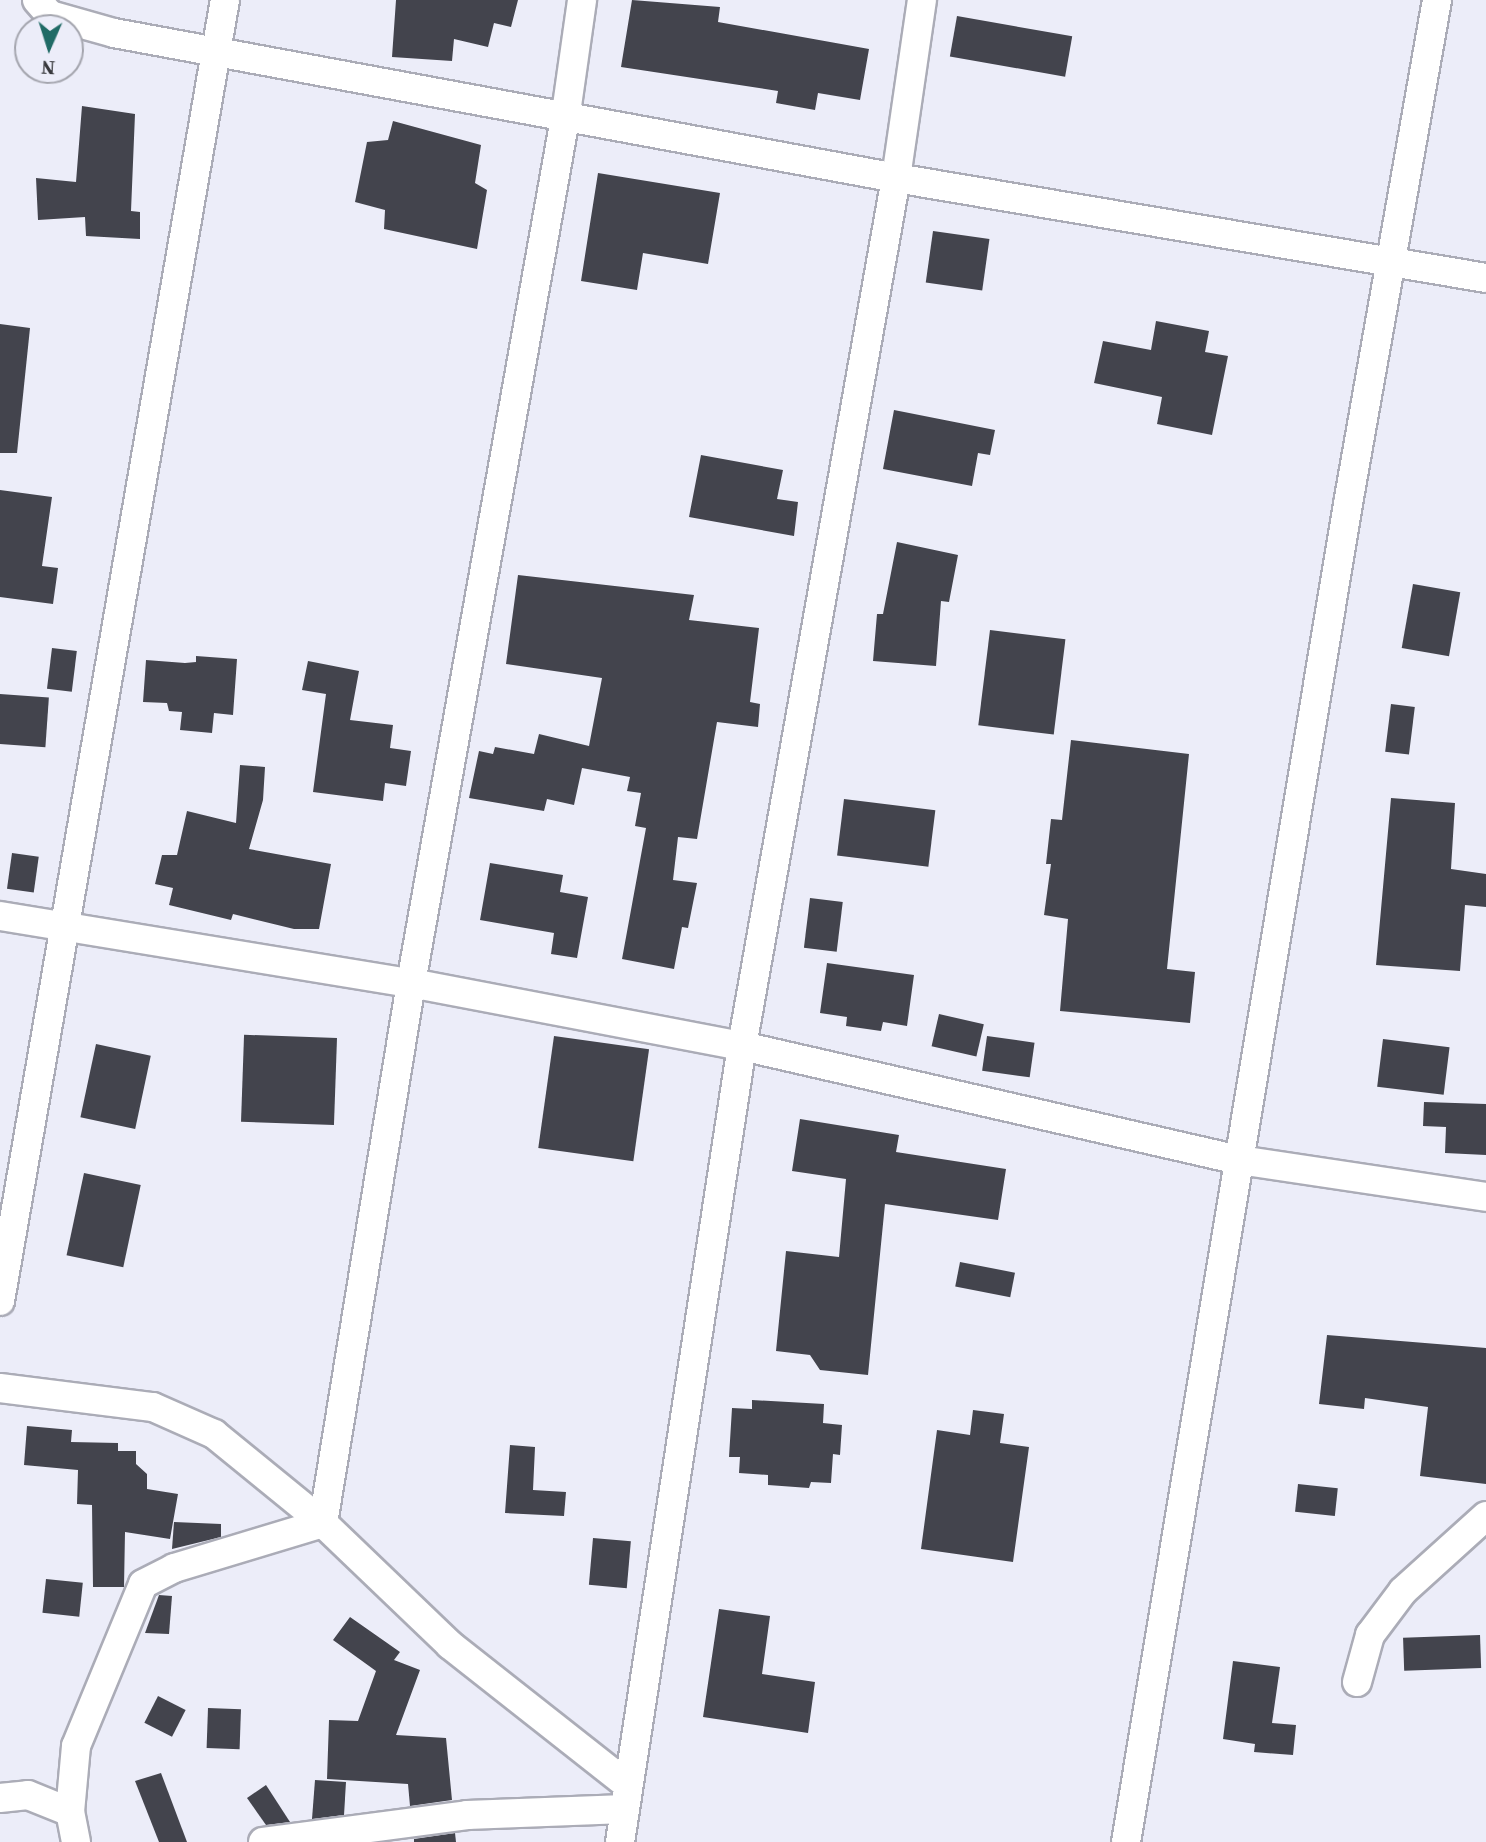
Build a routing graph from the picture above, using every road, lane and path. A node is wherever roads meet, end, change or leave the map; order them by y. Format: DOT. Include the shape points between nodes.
graph roads {
  1 [pos="37,0"];
  2 [pos="225,0"];
  3 [pos="582,0"];
  4 [pos="922,0"];
  5 [pos="1437,0"];
  6 [pos="217,51"];
  7 [pos="566,113"];
  8 [pos="896,178"];
  9 [pos="1392,260"];
  10 [pos="1486,278"];
  11 [pos="0,916"];
  12 [pos="68,926"];
  13 [pos="411,983"];
  14 [pos="742,1046"];
  15 [pos="1240,1160"];
  16 [pos="1486,1197"];
  17 [pos="0,1301"];
  18 [pos="0,1388"];
  19 [pos="1486,1516"];
  20 [pos="323,1523"];
  21 [pos="1357,1682"];
  22 [pos="627,1797"];
  23 [pos="0,1798"];
  24 [pos="70,1812"];
  25 [pos="76,1842"];
  26 [pos="263,1842"];
  27 [pos="620,1842"];
  28 [pos="1126,1842"];
  1 -- 6 [label="street" via="50,15 114,33"];
  2 -- 6 [label="street"];
  3 -- 7 [label="street"];
  4 -- 8 [label="street"];
  5 -- 9 [label="street"];
  6 -- 7 [label="street"];
  6 -- 12 [label="street"];
  7 -- 8 [label="street"];
  7 -- 13 [label="street"];
  8 -- 9 [label="street"];
  8 -- 14 [label="street"];
  9 -- 10 [label="street"];
  9 -- 15 [label="street"];
  11 -- 12 [label="street"];
  12 -- 13 [label="street"];
  12 -- 17 [label="street"];
  13 -- 14 [label="street"];
  13 -- 20 [label="street"];
  14 -- 15 [label="street"];
  14 -- 22 [label="street"];
  15 -- 16 [label="street"];
  15 -- 28 [label="street"];
  18 -- 20 [label="street" via="153,1407 214,1434"];
  19 -- 21 [label="street" via="1403,1591 1370,1635"];
  20 -- 22 [label="street" via="450,1644"];
  20 -- 24 [label="street" via="174,1568 143,1584 76,1746"];
  22 -- 26 [label="street"];
  22 -- 27 [label="street"];
  23 -- 24 [label="street" via="27,1795"];
  24 -- 25 [label="street"];
}
